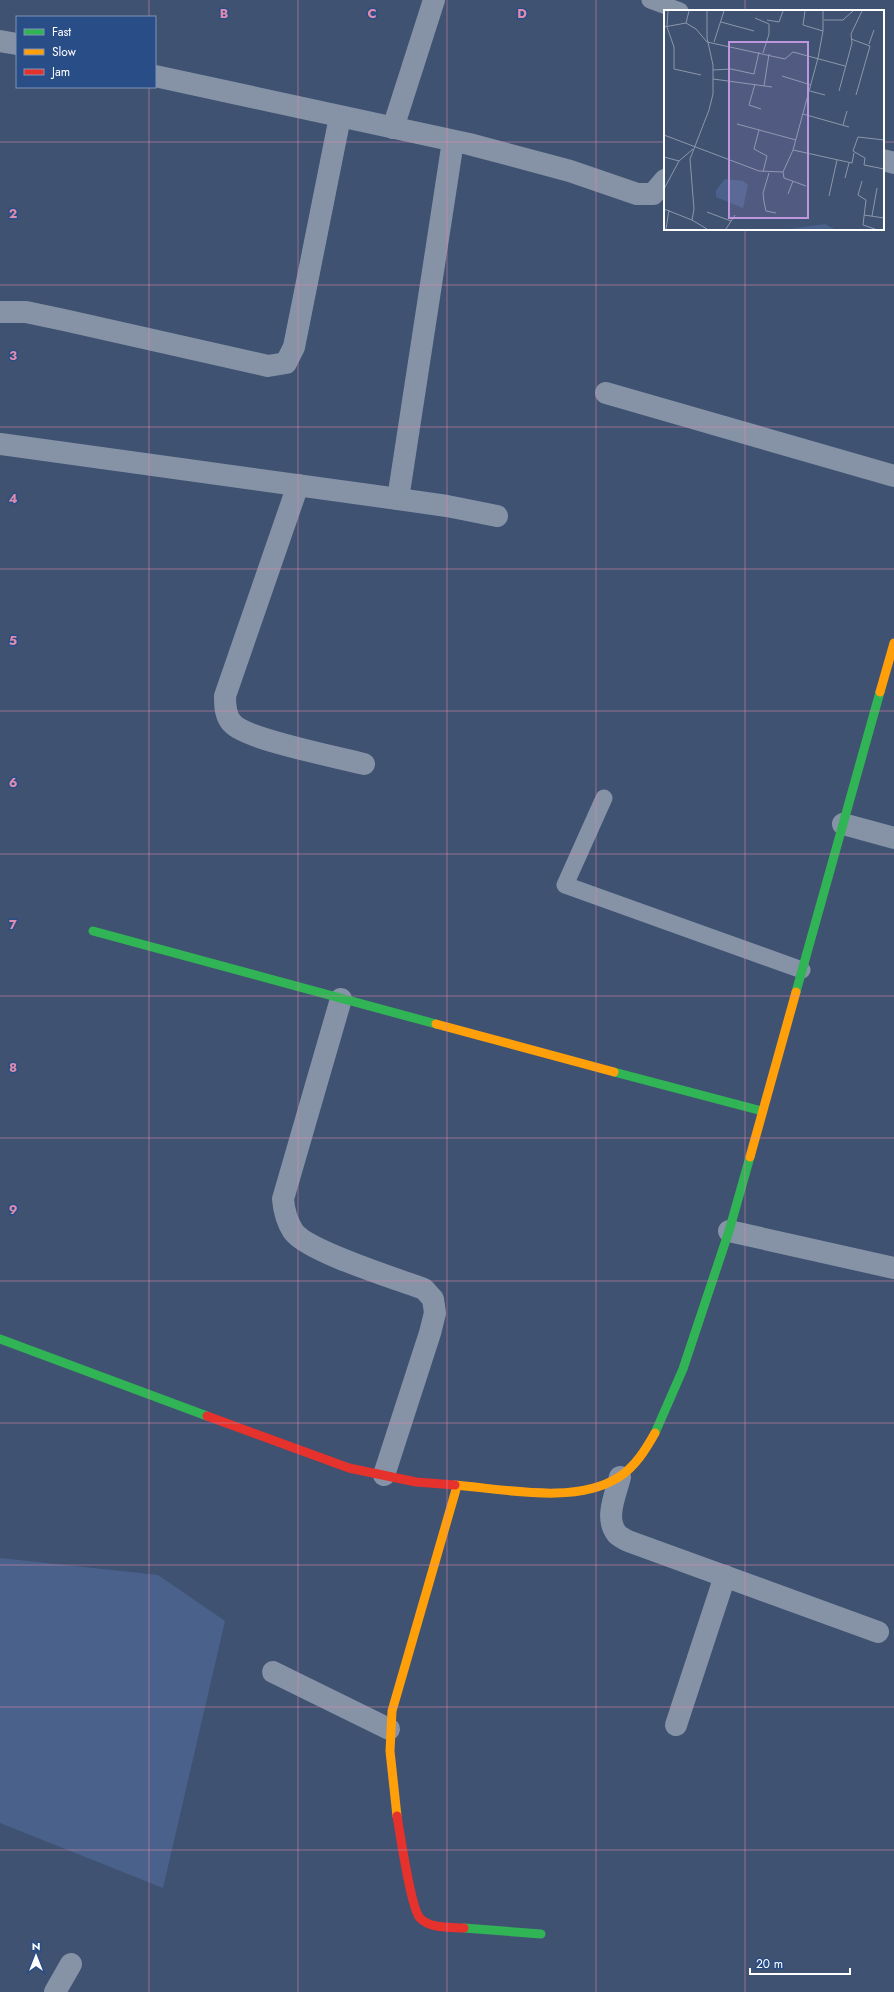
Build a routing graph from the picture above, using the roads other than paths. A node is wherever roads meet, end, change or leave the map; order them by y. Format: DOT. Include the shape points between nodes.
graph roads {
  1 [pos="434,0"];
  2 [pos="650,0"];
  3 [pos="677,10"];
  4 [pos="0,41"];
  5 [pos="16,44"];
  6 [pos="156,76"];
  7 [pos="340,116"];
  8 [pos="393,128"];
  9 [pos="453,141"];
  10 [pos="884,160"];
  11 [pos="894,163"];
  12 [pos="664,181"];
  13 [pos="0,312"];
  14 [pos="606,393"];
  15 [pos="0,444"];
  16 [pos="894,476"];
  17 [pos="298,485"];
  18 [pos="398,499"];
  19 [pos="497,516"];
  20 [pos="894,642"];
  21 [pos="364,764"];
  22 [pos="604,798"];
  23 [pos="843,824"];
  24 [pos="894,838"];
  25 [pos="93,931"];
  26 [pos="802,970"];
  27 [pos="341,999"];
  28 [pos="762,1111"];
  29 [pos="729,1231"];
  30 [pos="894,1268"];
  31 [pos="0,1339"];
  32 [pos="384,1475"];
  33 [pos="620,1477"];
  34 [pos="457,1486"];
  35 [pos="725,1576"];
  36 [pos="878,1632"];
  37 [pos="273,1672"];
  38 [pos="676,1725"];
  39 [pos="389,1729"];
  40 [pos="541,1934"];
  41 [pos="71,1964"];
  42 [pos="55,1992"];
  1 -- 8 [label="street"];
  2 -- 3 [label="lane"];
  4 -- 5 [label="street"];
  6 -- 7 [label="street"];
  7 -- 8 [label="street"];
  7 -- 13 [label="street" via="294,347 286,362 268,366 26,312"];
  8 -- 9 [label="street"];
  9 -- 12 [label="street" via="541,163 637,194 653,194"];
  9 -- 18 [label="street"];
  10 -- 11 [label="street"];
  14 -- 16 [label="street"];
  15 -- 17 [label="street"];
  17 -- 18 [label="street"];
  17 -- 21 [label="street" via="225,696 226,713 232,724 250,735"];
  18 -- 19 [label="street"];
  20 -- 23 [label="street"];
  22 -- 26 [label="lane" via="565,885"];
  23 -- 24 [label="street"];
  23 -- 26 [label="street"];
  25 -- 27 [label="street"];
  26 -- 28 [label="street"];
  27 -- 28 [label="street"];
  27 -- 32 [label="street" via="283,1199 284,1214 293,1232 313,1247 424,1289 433,1299 435,1313 430,1333"];
  28 -- 29 [label="street"];
  29 -- 30 [label="street"];
  29 -- 33 [label="street" via="683,1369 655,1434 637,1462"];
  31 -- 32 [label="street" via="349,1468"];
  32 -- 34 [label="street" via="416,1482"];
  33 -- 34 [label="street" via="599,1488 557,1494"];
  33 -- 35 [label="street" via="611,1511 612,1525 617,1534 628,1541"];
  34 -- 39 [label="street" via="398,1688"];
  35 -- 36 [label="street"];
  35 -- 38 [label="street"];
  37 -- 39 [label="street"];
  39 -- 40 [label="street" via="389,1753 398,1820 419,1917 432,1925"];
  41 -- 42 [label="street"];
}
